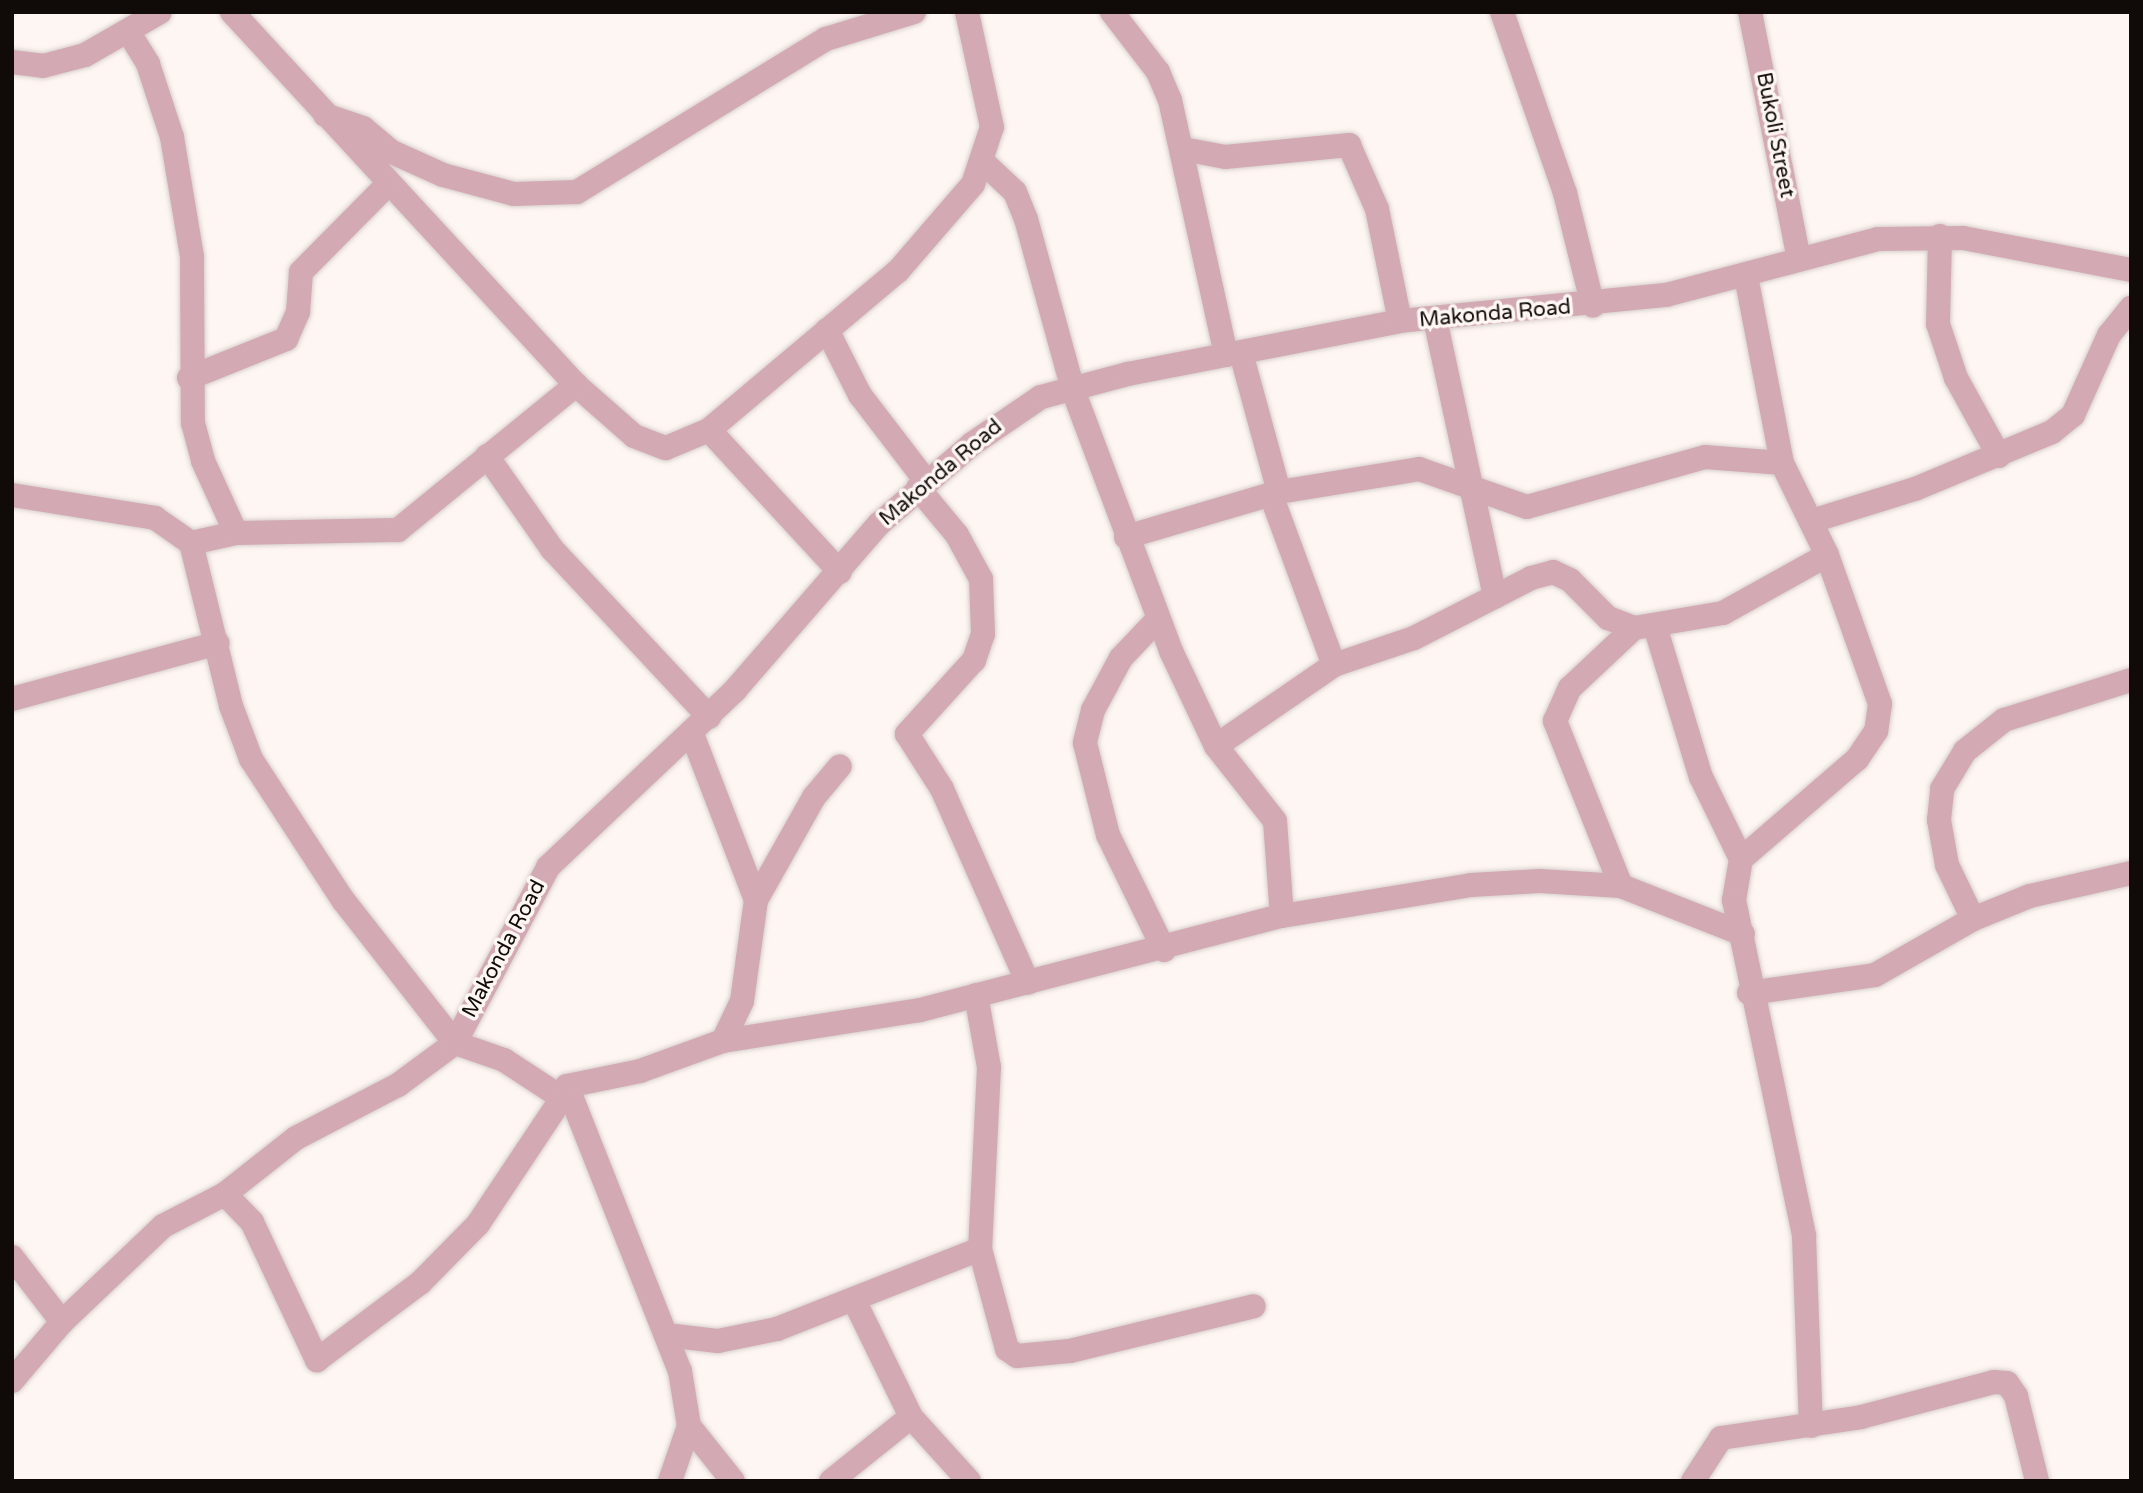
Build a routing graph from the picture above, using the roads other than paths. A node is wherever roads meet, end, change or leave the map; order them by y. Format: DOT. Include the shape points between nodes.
graph roads {
  1 [pos="160,12"];
  2 [pos="232,12"];
  3 [pos="914,12"];
  4 [pos="967,12"];
  5 [pos="1112,12"];
  6 [pos="1502,12"];
  7 [pos="1750,12"];
  8 [pos="130,33"];
  9 [pos="12,62"];
  10 [pos="324,115"];
  11 [pos="1183,149"];
  12 [pos="984,163"];
  13 [pos="387,185"];
  14 [pos="1940,236"];
  15 [pos="1798,259"];
  16 [pos="2131,271"];
  17 [pos="1746,276"];
  18 [pos="1593,306"];
  19 [pos="2131,308"];
  20 [pos="1435,319"];
  21 [pos="1400,321"];
  22 [pos="827,330"];
  23 [pos="1234,354"];
  24 [pos="190,378"];
  25 [pos="576,385"];
  26 [pos="1073,390"];
  27 [pos="709,430"];
  28 [pos="487,456"];
  29 [pos="1999,456"];
  30 [pos="1782,463"];
  31 [pos="1466,482"];
  32 [pos="922,484"];
  33 [pos="1275,493"];
  34 [pos="12,495"];
  35 [pos="1812,521"];
  36 [pos="236,533"];
  37 [pos="1126,537"];
  38 [pos="191,543"];
  39 [pos="1827,555"];
  40 [pos="840,572"];
  41 [pos="1495,597"];
  42 [pos="1158,619"];
  43 [pos="1644,627"];
  44 [pos="218,643"];
  45 [pos="1335,666"];
  46 [pos="2131,680"];
  47 [pos="12,699"];
  48 [pos="700,726"];
  49 [pos="1216,746"];
  50 [pos="840,766"];
  51 [pos="1741,859"];
  52 [pos="2131,873"];
  53 [pos="1621,886"];
  54 [pos="755,900"];
  55 [pos="1282,916"];
  56 [pos="1973,919"];
  57 [pos="1743,934"];
  58 [pos="1164,950"];
  59 [pos="1028,983"];
  60 [pos="1749,993"];
  61 [pos="976,995"];
  62 [pos="723,1041"];
  63 [pos="455,1043"];
  64 [pos="565,1092"];
  65 [pos="225,1194"];
  66 [pos="980,1249"];
  67 [pos="12,1257"];
  68 [pos="855,1302"];
  69 [pos="1254,1306"];
  70 [pos="62,1322"];
  71 [pos="666,1335"];
  72 [pos="12,1381"];
  73 [pos="911,1417"];
  74 [pos="689,1426"];
  75 [pos="1811,1426"];
  76 [pos="670,1481"];
  77 [pos="733,1481"];
  78 [pos="831,1481"];
  79 [pos="969,1481"];
  80 [pos="1693,1481"];
  81 [pos="2037,1481"];
  1 -- 8 [label="street"];
  2 -- 10 [label="street"];
  3 -- 10 [label="street" via="826,39 577,192 514,194 443,175 392,152 363,128"];
  4 -- 12 [label="street" via="987,86 992,127"];
  5 -- 11 [label="street" via="1158,72"];
  6 -- 18 [label="street" via="1565,193"];
  7 -- 15 [label="street, Bukoli Street"];
  8 -- 9 [label="street" via="43,66"];
  8 -- 24 [label="street" via="148,64 168,124 188,214"];
  10 -- 13 [label="street"];
  11 -- 21 [label="street" via="1225,158 1349,145 1377,209"];
  11 -- 23 [label="street"];
  12 -- 22 [label="street" via="920,248"];
  12 -- 26 [label="street" via="1015,192 1027,219"];
  13 -- 24 [label="street" via="301,272 298,312 286,339"];
  13 -- 25 [label="street"];
  14 -- 15 [label="street, Makonda Road" via="1878,239"];
  14 -- 16 [label="street, Makonda Road"];
  14 -- 29 [label="street" via="1938,324 1956,377"];
  15 -- 17 [label="street, Makonda Road"];
  17 -- 18 [label="street, Makonda Road"];
  17 -- 30 [label="street"];
  18 -- 20 [label="street, Makonda Road"];
  19 -- 29 [label="street" via="2109,335 2074,415 2052,432"];
  20 -- 21 [label="street, Makonda Road"];
  20 -- 31 [label="street"];
  21 -- 23 [label="street, Makonda Road"];
  22 -- 27 [label="street"];
  22 -- 32 [label="street" via="860,396"];
  23 -- 26 [label="street, Makonda Road"];
  23 -- 33 [label="street"];
  24 -- 36 [label="street" via="203,461"];
  25 -- 27 [label="street" via="657,448 677,447"];
  25 -- 28 [label="street"];
  26 -- 32 [label="street, Makonda Road" via="1014,413"];
  26 -- 37 [label="street"];
  27 -- 40 [label="street"];
  28 -- 36 [label="street" via="398,530"];
  28 -- 48 [label="street" via="552,549"];
  29 -- 35 [label="street"];
  30 -- 31 [label="street" via="1705,457 1527,507"];
  30 -- 35 [label="street"];
  31 -- 33 [label="street" via="1419,468"];
  31 -- 41 [label="street"];
  32 -- 40 [label="street, Makonda Road"];
  32 -- 59 [label="street" via="981,579 983,634 974,660 907,734 942,789"];
  33 -- 37 [label="street"];
  33 -- 45 [label="street"];
  34 -- 38 [label="street" via="155,518"];
  35 -- 39 [label="street"];
  36 -- 38 [label="street"];
  37 -- 42 [label="street"];
  38 -- 44 [label="street"];
  39 -- 43 [label="street" via="1723,613"];
  39 -- 51 [label="street" via="1880,704 1876,731 1857,759"];
  40 -- 48 [label="street, Makonda Road"];
  41 -- 43 [label="street" via="1553,572 1608,618"];
  41 -- 45 [label="street" via="1413,638"];
  42 -- 49 [label="street"];
  42 -- 58 [label="street" via="1121,658 1093,710 1085,744 1108,835 1129,889"];
  43 -- 51 [label="street" via="1701,777"];
  43 -- 53 [label="street" via="1570,688 1555,721"];
  44 -- 47 [label="street"];
  44 -- 63 [label="street" via="251,760 389,966"];
  45 -- 49 [label="street"];
  46 -- 56 [label="street" via="2004,720 1965,751 1942,789 1939,820 1947,865"];
  48 -- 54 [label="street"];
  48 -- 63 [label="street, Makonda Road" via="548,867"];
  49 -- 55 [label="street" via="1275,821"];
  50 -- 54 [label="street" via="814,797"];
  51 -- 57 [label="street" via="1734,900"];
  52 -- 56 [label="street" via="2029,896"];
  53 -- 55 [label="street" via="1540,881 1471,885"];
  53 -- 57 [label="street"];
  54 -- 62 [label="street" via="742,1001"];
  55 -- 58 [label="street"];
  56 -- 60 [label="street" via="1875,975"];
  57 -- 60 [label="street"];
  58 -- 59 [label="street"];
  59 -- 61 [label="street"];
  60 -- 75 [label="street" via="1804,1236"];
  61 -- 62 [label="street" via="836,1027"];
  61 -- 66 [label="street" via="989,1068"];
  62 -- 64 [label="street"];
  63 -- 64 [label="street" via="504,1060"];
  63 -- 65 [label="street, Makonda Road" via="398,1085 296,1138"];
  64 -- 65 [label="street" via="478,1224 420,1283 317,1360 252,1223"];
  64 -- 71 [label="street"];
  65 -- 70 [label="street, Makonda Road" via="163,1226"];
  66 -- 68 [label="street"];
  66 -- 69 [label="street" via="1001,1332 1017,1356 1070,1351"];
  67 -- 70 [label="street"];
  68 -- 71 [label="street" via="748,1336 694,1342"];
  68 -- 73 [label="street"];
  70 -- 72 [label="street, Makonda Road"];
  71 -- 74 [label="street"];
  73 -- 78 [label="street"];
  73 -- 79 [label="street"];
  74 -- 76 [label="street"];
  74 -- 77 [label="street"];
  75 -- 80 [label="street" via="1721,1438"];
  75 -- 81 [label="street" via="2007,1383 2020,1406"];
}
